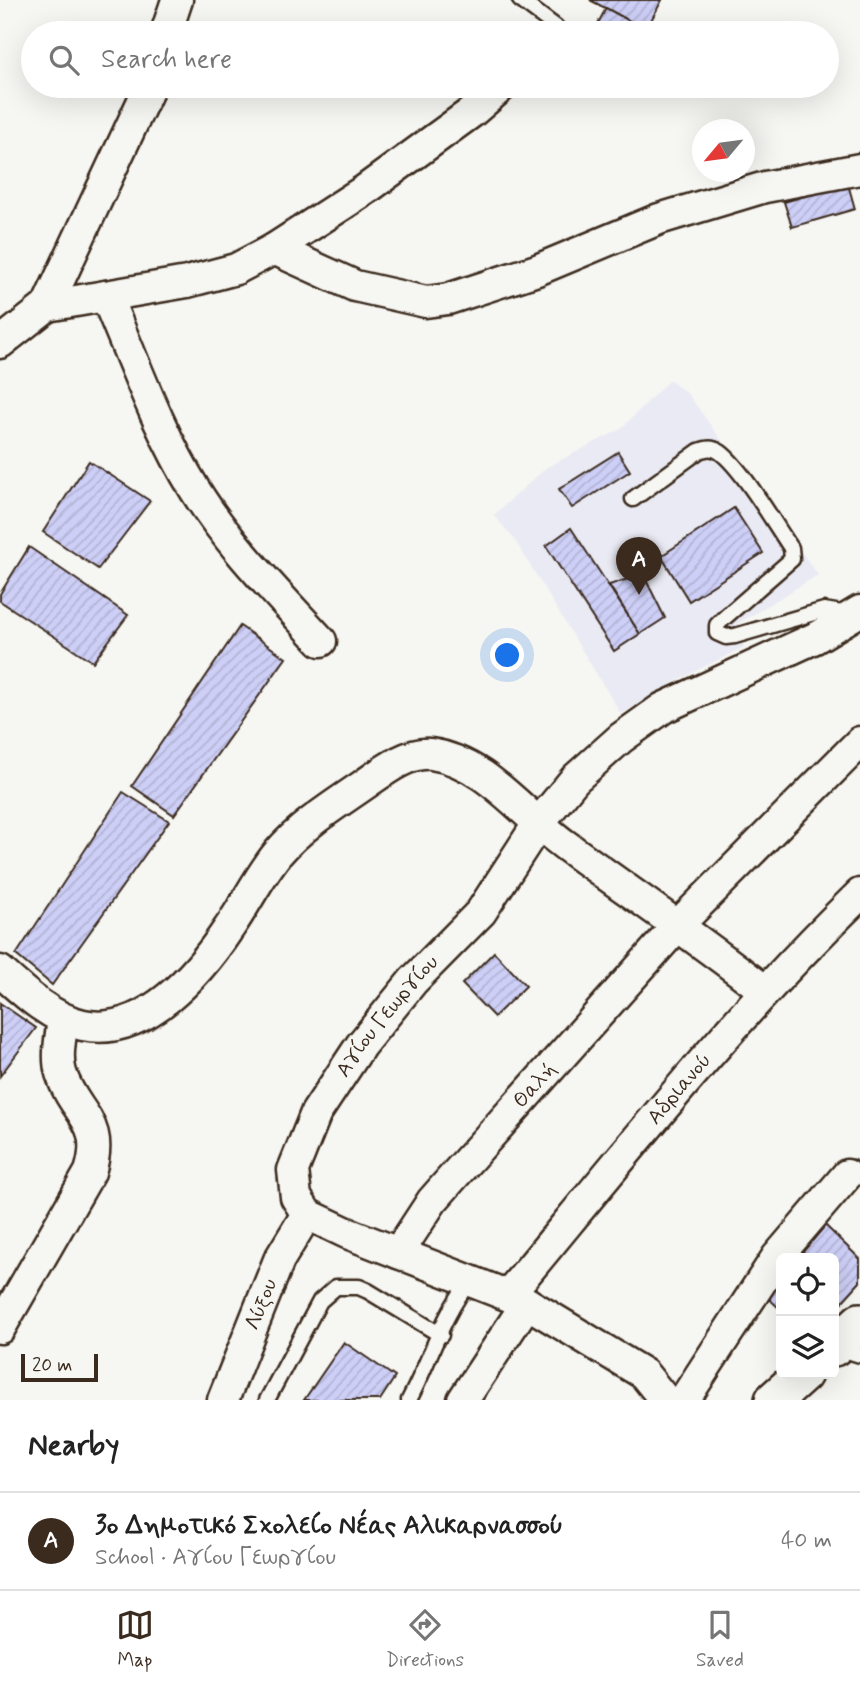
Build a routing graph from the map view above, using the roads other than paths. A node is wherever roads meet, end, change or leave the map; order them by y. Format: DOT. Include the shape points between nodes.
graph roads {
  1 [pos="177,0"];
  2 [pos="520,0"];
  3 [pos="170,21"];
  4 [pos="548,21"];
  5 [pos="144,98"];
  6 [pos="487,98"];
  7 [pos="860,169"];
  8 [pos="274,249"];
  9 [pos="106,296"];
  10 [pos="47,306"];
  11 [pos="0,343"];
  12 [pos="633,499"];
  13 [pos="856,614"];
  14 [pos="321,640"];
  15 [pos="860,742"];
  16 [pos="538,824"];
  17 [pos="859,897"];
  18 [pos="679,924"];
  19 [pos="0,971"];
  20 [pos="765,991"];
  21 [pos="63,1019"];
  22 [pos="847,1175"];
  23 [pos="307,1214"];
  24 [pos="398,1253"];
  25 [pos="470,1281"];
  26 [pos="517,1299"];
  27 [pos="860,1322"];
  28 [pos="0,1328"];
  29 [pos="441,1335"];
  30 [pos="839,1342"];
  31 [pos="839,1349"];
  32 [pos="860,1355"];
  33 [pos="797,1379"];
  34 [pos="223,1400"];
  35 [pos="267,1400"];
  36 [pos="409,1400"];
  37 [pos="463,1400"];
  38 [pos="665,1400"];
  39 [pos="684,1400"];
  40 [pos="774,1400"];
  1 -- 3 [label="street"];
  2 -- 4 [label="lane"];
  5 -- 10 [label="street"];
  6 -- 8 [label="street" via="408,160"];
  7 -- 8 [label="street" via="765,187 659,219 537,270 448,299 426,302 355,286"];
  8 -- 9 [label="street" via="223,273"];
  9 -- 10 [label="street"];
  9 -- 14 [label="street" via="195,490 256,570"];
  10 -- 11 [label="street"];
  12 -- 13 [label="lane" via="699,451 716,450 731,463 791,548 792,559 723,619 717,633 735,636 824,610"];
  13 -- 16 [label="street, Αγίου Γεωργίου" via="649,716 576,779"];
  15 -- 18 [label="street, Θαλή"];
  16 -- 18 [label="street"];
  16 -- 21 [label="street" via="485,777 464,765 433,754 409,758 377,776 287,844 216,947 160,1003 137,1018 113,1025 92,1027"];
  16 -- 23 [label="street, Αγίου Γεωργίου" via="493,898 398,998 316,1113 293,1170 296,1198"];
  17 -- 20 [label="street, Αδριανού"];
  18 -- 20 [label="street"];
  18 -- 24 [label="street, Θαλή" via="446,1185"];
  19 -- 21 [label="street"];
  20 -- 26 [label="street, Αδριανού" via="694,1071"];
  21 -- 28 [label="street" via="61,1073 92,1130 97,1149 90,1172"];
  22 -- 39 [label="street" via="777,1257"];
  23 -- 24 [label="street"];
  23 -- 34 [label="street, Λύξου" via="279,1260"];
  24 -- 25 [label="street"];
  25 -- 26 [label="street"];
  25 -- 29 [label="lane" via="455,1299"];
  26 -- 37 [label="street, Αδριανού"];
  26 -- 38 [label="street" via="644,1374"];
  27 -- 30 [label="street"];
  29 -- 35 [label="lane" via="368,1291 336,1287 320,1301"];
  29 -- 36 [label="lane"];
  31 -- 32 [label="lane"];
  33 -- 40 [label="street"];
}
